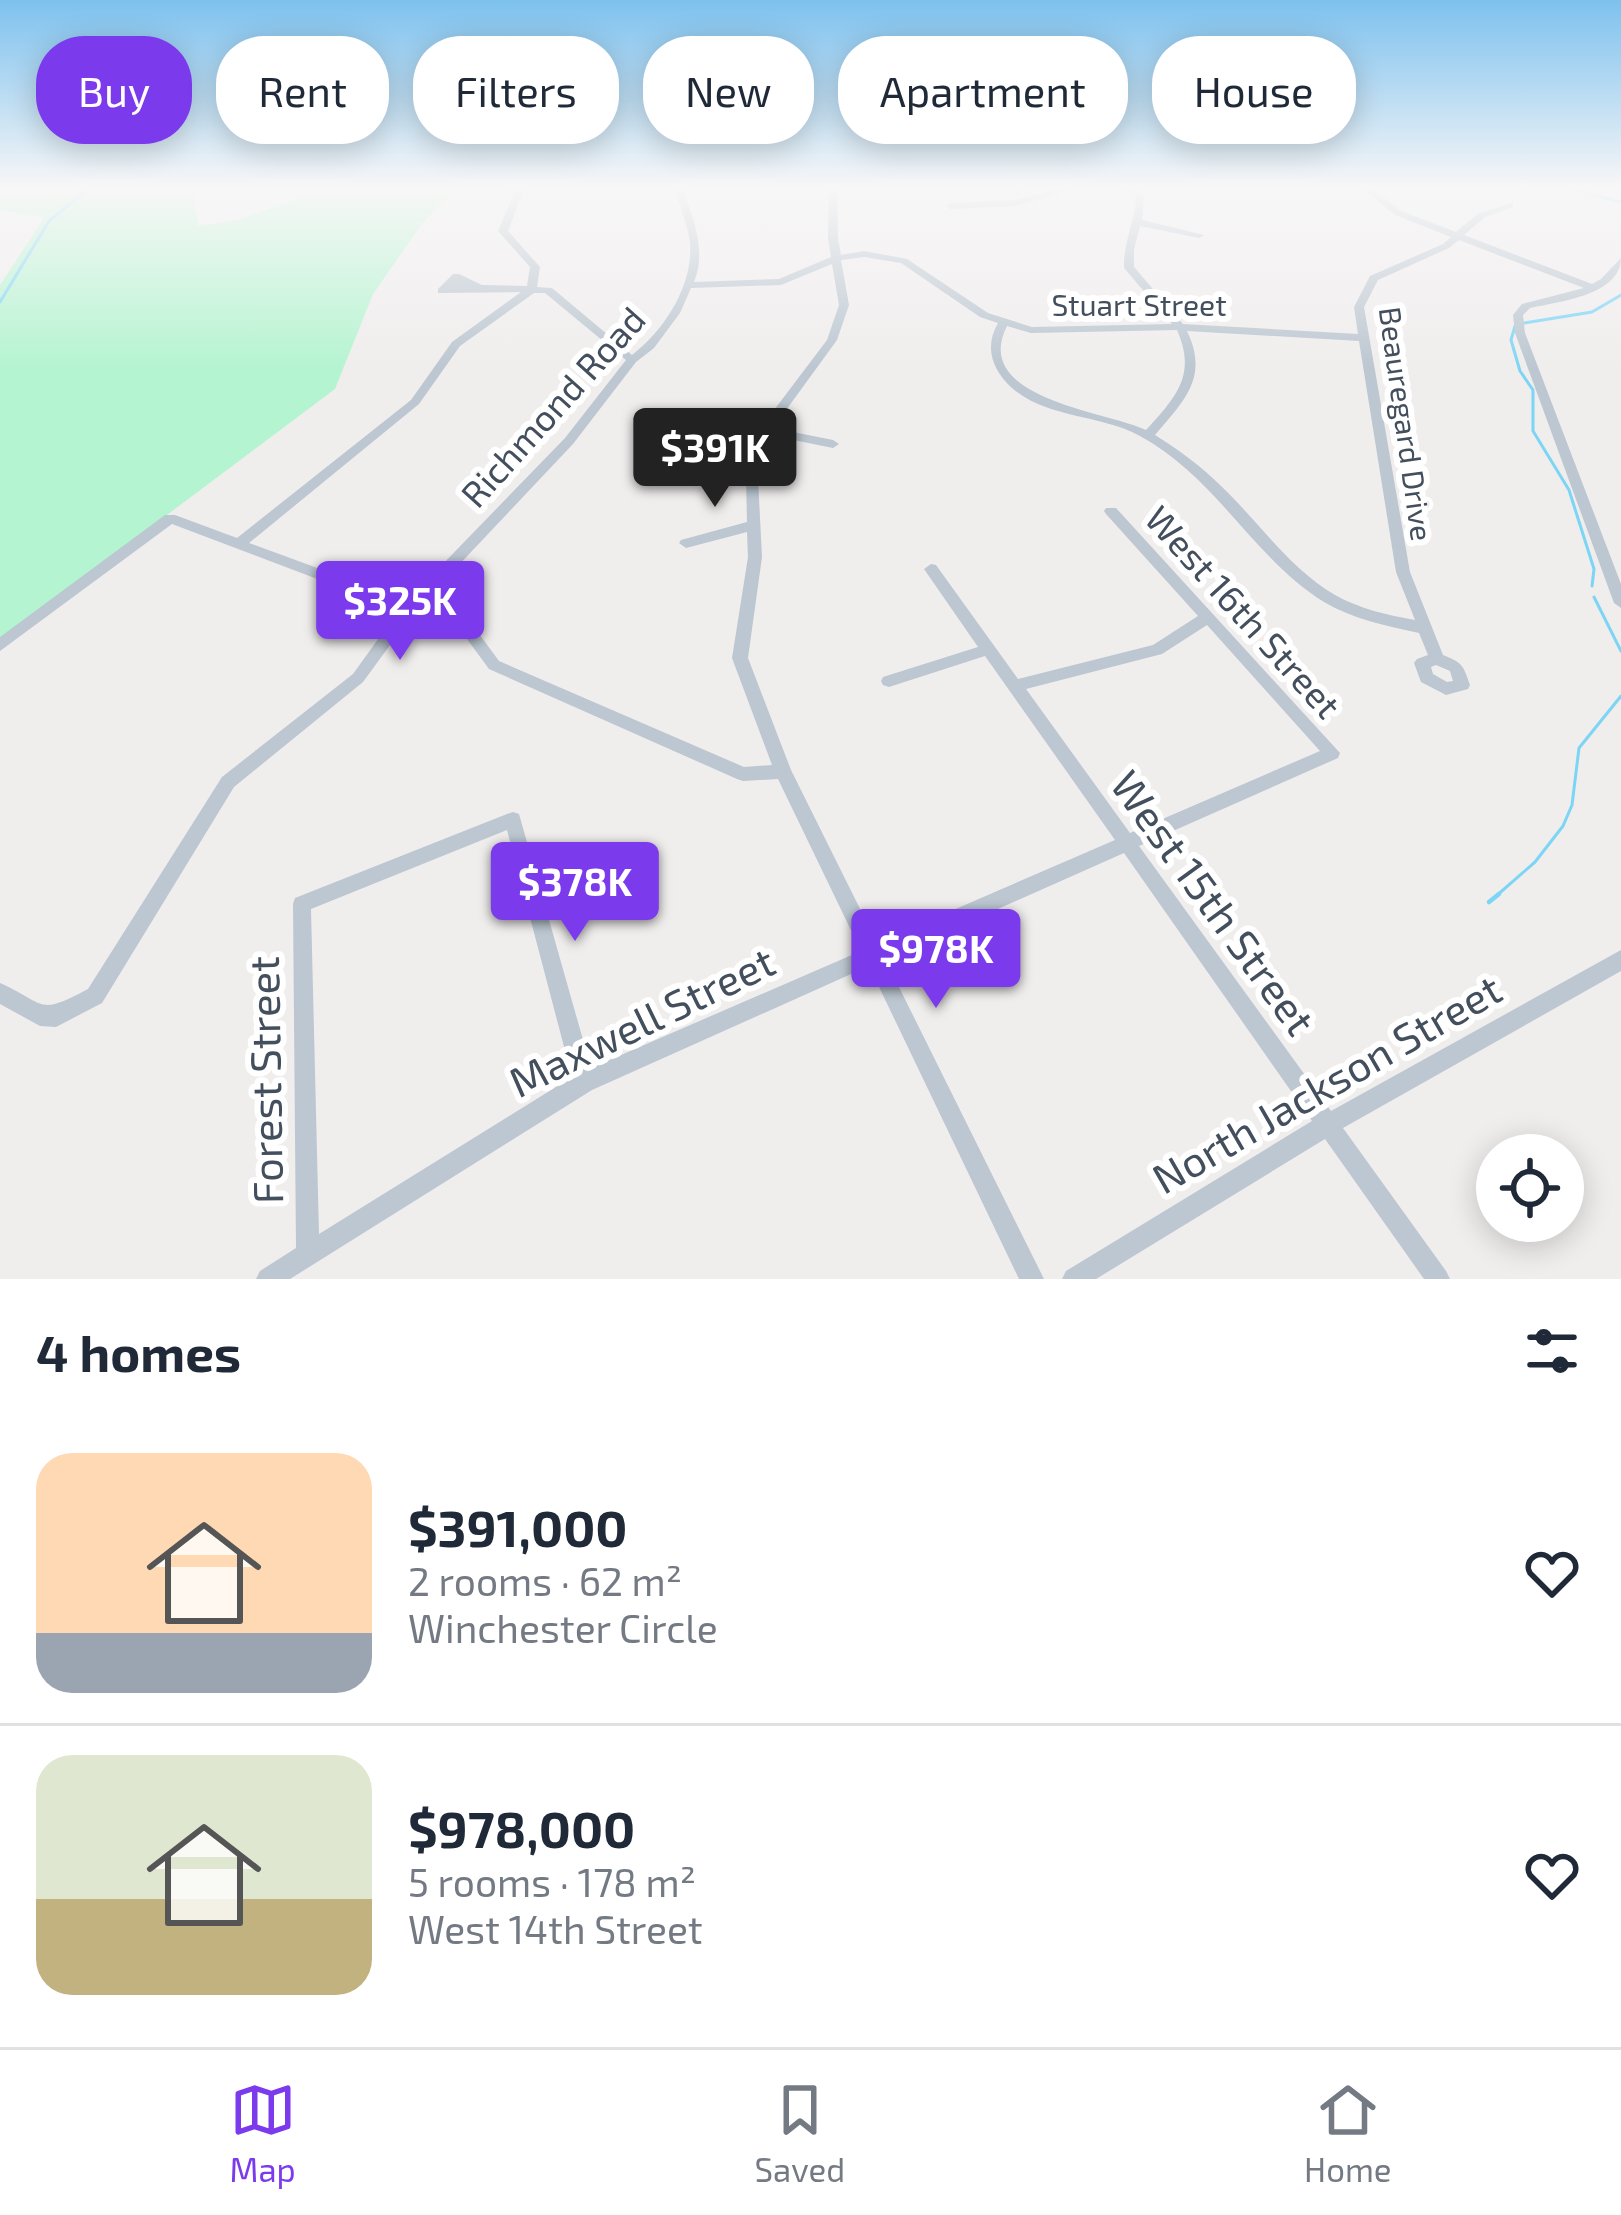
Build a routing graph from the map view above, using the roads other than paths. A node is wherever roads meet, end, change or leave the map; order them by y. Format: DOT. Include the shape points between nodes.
graph roads {
  1 [pos="519,249"];
  2 [pos="695,249"];
  3 [pos="836,249"];
  4 [pos="1129,249"];
  5 [pos="1435,249"];
  6 [pos="1492,249"];
  7 [pos="837,258"];
  8 [pos="1621,261"];
  9 [pos="690,285"];
  10 [pos="481,288"];
  11 [pos="1593,288"];
  12 [pos="531,290"];
  13 [pos="1003,323"];
  14 [pos="1182,327"];
  15 [pos="1365,338"];
  16 [pos="632,360"];
  17 [pos="765,430"];
  18 [pos="1148,435"];
  19 [pos="833,444"];
  20 [pos="1111,511"];
  21 [pos="755,525"];
  22 [pos="240,543"];
  23 [pos="686,543"];
  24 [pos="931,569"];
  25 [pos="1621,603"];
  26 [pos="407,610"];
  27 [pos="1205,620"];
  28 [pos="1424,628"];
  29 [pos="0,646"];
  30 [pos="986,650"];
  31 [pos="1437,659"];
  32 [pos="889,681"];
  33 [pos="1014,686"];
  34 [pos="1332,753"];
  35 [pos="783,771"];
  36 [pos="1125,845"];
  37 [pos="875,950"];
  38 [pos="1621,960"];
  39 [pos="0,993"];
  40 [pos="584,1082"];
  41 [pos="1328,1124"];
  42 [pos="308,1254"];
  43 [pos="268,1279"];
  44 [pos="1033,1279"];
  45 [pos="1073,1279"];
  46 [pos="1438,1279"];
  1 -- 12 [label="street" via="535,267"];
  2 -- 9 [label="street"];
  3 -- 7 [label="street"];
  4 -- 14 [label="street" via="1129,268"];
  5 -- 15 [label="street, Beauregard Drive" via="1366,286 1358,307"];
  6 -- 11 [label="street"];
  7 -- 9 [label="street, Stuart Street" via="781,282"];
  7 -- 13 [label="street, Stuart Street" via="904,260"];
  7 -- 17 [label="street" via="845,290 832,340"];
  8 -- 11 [label="street"];
  9 -- 16 [label="street, Richmond Road"];
  10 -- 12 [label="street"];
  11 -- 25 [label="street" via="1518,315"];
  12 -- 16 [label="street" via="554,294"];
  12 -- 22 [label="street" via="456,344 415,402"];
  13 -- 14 [label="street, Stuart Street" via="1054,333"];
  13 -- 18 [label="street" via="996,355 1021,390"];
  14 -- 15 [label="street, Stuart Street"];
  14 -- 18 [label="street" via="1190,387"];
  15 -- 28 [label="street, Beauregard Drive" via="1403,572"];
  16 -- 26 [label="street, Richmond Road" via="568,441"];
  17 -- 19 [label="street"];
  17 -- 21 [label="street" via="752,478"];
  18 -- 28 [label="street" via="1218,486 1299,582 1364,616"];
  20 -- 27 [label="street, West 16th Street"];
  21 -- 23 [label="street"];
  21 -- 35 [label="street" via="740,658"];
  22 -- 26 [label="street"];
  22 -- 29 [label="street" via="170,518"];
  24 -- 30 [label="street, West 15th Street"];
  26 -- 35 [label="street" via="472,635 494,665 742,774"];
  26 -- 39 [label="street, Richmond Road" via="358,678 228,782 94,996 56,1017"];
  27 -- 33 [label="street" via="1157,650"];
  27 -- 34 [label="street, West 16th Street"];
  28 -- 31 [label="street, Beauregard Drive"];
  30 -- 32 [label="street"];
  30 -- 33 [label="street, West 15th Street"];
  33 -- 36 [label="street, West 15th Street"];
  34 -- 36 [label="street, Maxwell Street"];
  35 -- 37 [label="street"];
  36 -- 37 [label="street, Maxwell Street"];
  36 -- 41 [label="street, West 15th Street"];
  37 -- 40 [label="street, Maxwell Street"];
  37 -- 44 [label="street"];
  38 -- 41 [label="street, North Jackson Street"];
  40 -- 42 [label="street, Maxwell Street"];
  40 -- 42 [label="street, Forest Street" via="513,820 302,904"];
  41 -- 45 [label="street, North Jackson Street"];
  41 -- 46 [label="street, West 15th Street"];
  42 -- 43 [label="street, Maxwell Street"];
}
